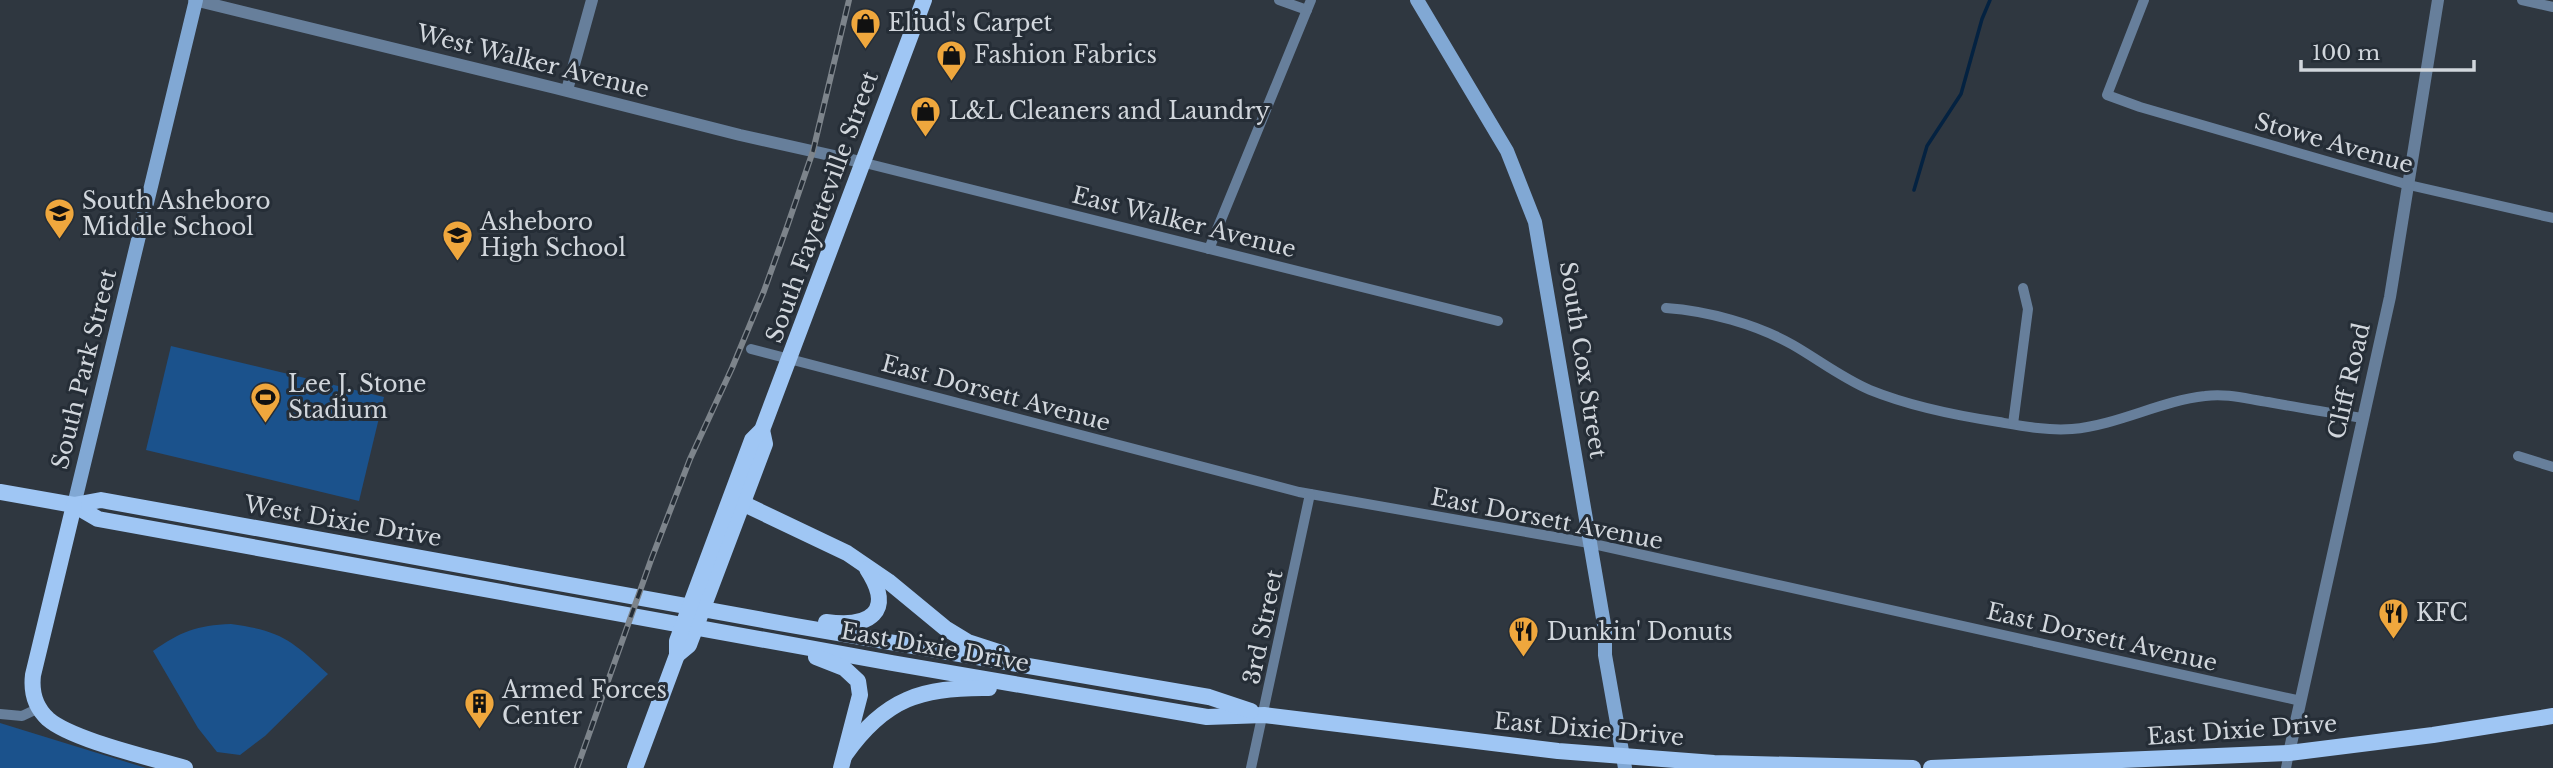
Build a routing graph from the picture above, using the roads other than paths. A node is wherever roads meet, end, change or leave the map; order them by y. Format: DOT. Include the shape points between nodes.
graph roads {
  1 [pos="196,0"];
  2 [pos="592,0"];
  3 [pos="924,0"];
  4 [pos="1279,0"];
  5 [pos="1417,0"];
  6 [pos="2144,0"];
  7 [pos="2438,0"];
  8 [pos="2522,0"];
  9 [pos="1309,5"];
  10 [pos="2553,7"];
  11 [pos="567,90"];
  12 [pos="861,162"];
  13 [pos="2410,185"];
  14 [pos="2553,218"];
  15 [pos="1209,249"];
  16 [pos="2022,288"];
  17 [pos="1667,308"];
  18 [pos="1498,321"];
  19 [pos="751,349"];
  20 [pos="790,359"];
  21 [pos="2362,418"];
  22 [pos="2012,424"];
  23 [pos="762,430"];
  24 [pos="2518,456"];
  25 [pos="2553,467"];
  26 [pos="0,492"];
  27 [pos="1310,495"];
  28 [pos="742,503"];
  29 [pos="74,505"];
  30 [pos="1589,543"];
  31 [pos="865,566"];
  32 [pos="604,591"];
  33 [pos="600,610"];
  34 [pos="796,626"];
  35 [pos="778,643"];
  36 [pos="677,655"];
  37 [pos="1025,666"];
  38 [pos="1033,688"];
  39 [pos="2301,701"];
  40 [pos="39,708"];
  41 [pos="0,714"];
  42 [pos="1264,715"];
  43 [pos="2553,716"];
  44 [pos="2288,760"];
  45 [pos="843,761"];
  46 [pos="1624,762"];
  47 [pos="1758,766"];
  48 [pos="185,768"];
  49 [pos="635,768"];
  50 [pos="1251,768"];
  51 [pos="1913,768"];
  52 [pos="1931,768"];
  1 -- 11 [label="street, West Walker Avenue"];
  1 -- 29 [label="main road, South Park Street"];
  2 -- 11 [label="street"];
  3 -- 12 [label="main road, South Fayetteville Street"];
  4 -- 9 [label="street"];
  5 -- 30 [label="main road, South Cox Street" via="1507,151 1535,222"];
  6 -- 13 [label="street, Stowe Avenue" via="2107,95"];
  7 -- 13 [label="street, Cliff Road"];
  8 -- 10 [label="street"];
  9 -- 15 [label="street"];
  11 -- 12 [label="street, West Walker Avenue"];
  12 -- 15 [label="street, East Walker Avenue"];
  12 -- 20 [label="main road, South Fayetteville Street"];
  13 -- 14 [label="street, Stowe Avenue"];
  13 -- 21 [label="street, Cliff Road"];
  15 -- 18 [label="street, East Walker Avenue"];
  16 -- 22 [label="street" via="2028,309"];
  17 -- 22 [label="street" via="1758,330 1872,390"];
  19 -- 20 [label="street, East Dorsett Avenue"];
  20 -- 23 [label="main road, South Fayetteville Street"];
  20 -- 27 [label="street, East Dorsett Avenue"];
  21 -- 22 [label="street" via="2223,395 2185,399 2073,429"];
  21 -- 39 [label="street, Cliff Road"];
  23 -- 28 [label="main road, South Fayetteville Street" via="765,444"];
  23 -- 36 [label="main road, South Fayetteville Street" via="752,440 677,641"];
  24 -- 25 [label="street"];
  26 -- 29 [label="main road, West Dixie Drive"];
  27 -- 30 [label="street, East Dorsett Avenue"];
  27 -- 42 [label="street, 3rd Street"];
  28 -- 31 [label="main road" via="826,542"];
  28 -- 36 [label="main road, South Fayetteville Street" via="689,645"];
  29 -- 32 [label="main road, West Dixie Drive" via="101,500"];
  29 -- 33 [label="main road, West Dixie Drive" via="98,519"];
  29 -- 40 [label="main road, South Park Street" via="33,675"];
  30 -- 39 [label="street, East Dorsett Avenue"];
  30 -- 46 [label="main road, South Cox Street"];
  31 -- 34 [label="main road" via="880,599 869,618 856,623"];
  31 -- 37 [label="main road" via="945,628"];
  32 -- 34 [label="main road, East Dixie Drive"];
  33 -- 35 [label="main road, East Dixie Drive"];
  34 -- 37 [label="main road, East Dixie Drive"];
  35 -- 38 [label="main road, East Dixie Drive"];
  35 -- 45 [label="main road" via="844,668 858,681 860,695"];
  36 -- 49 [label="main road, South Fayetteville Street"];
  37 -- 42 [label="main road, East Dixie Drive" via="1209,697"];
  38 -- 42 [label="main road, East Dixie Drive" via="1207,717"];
  38 -- 45 [label="main road" via="935,691 900,701 868,725"];
  39 -- 44 [label="street, Cliff Road"];
  40 -- 41 [label="street" via="22,716"];
  40 -- 48 [label="main road" via="71,732"];
  42 -- 46 [label="main road, East Dixie Drive"];
  42 -- 50 [label="street, 3rd Street"];
  43 -- 44 [label="main road, East Dixie Drive"];
  44 -- 52 [label="main road, East Dixie Drive"];
  46 -- 47 [label="main road, East Dixie Drive"];
  47 -- 51 [label="main road, East Dixie Drive"];
}
